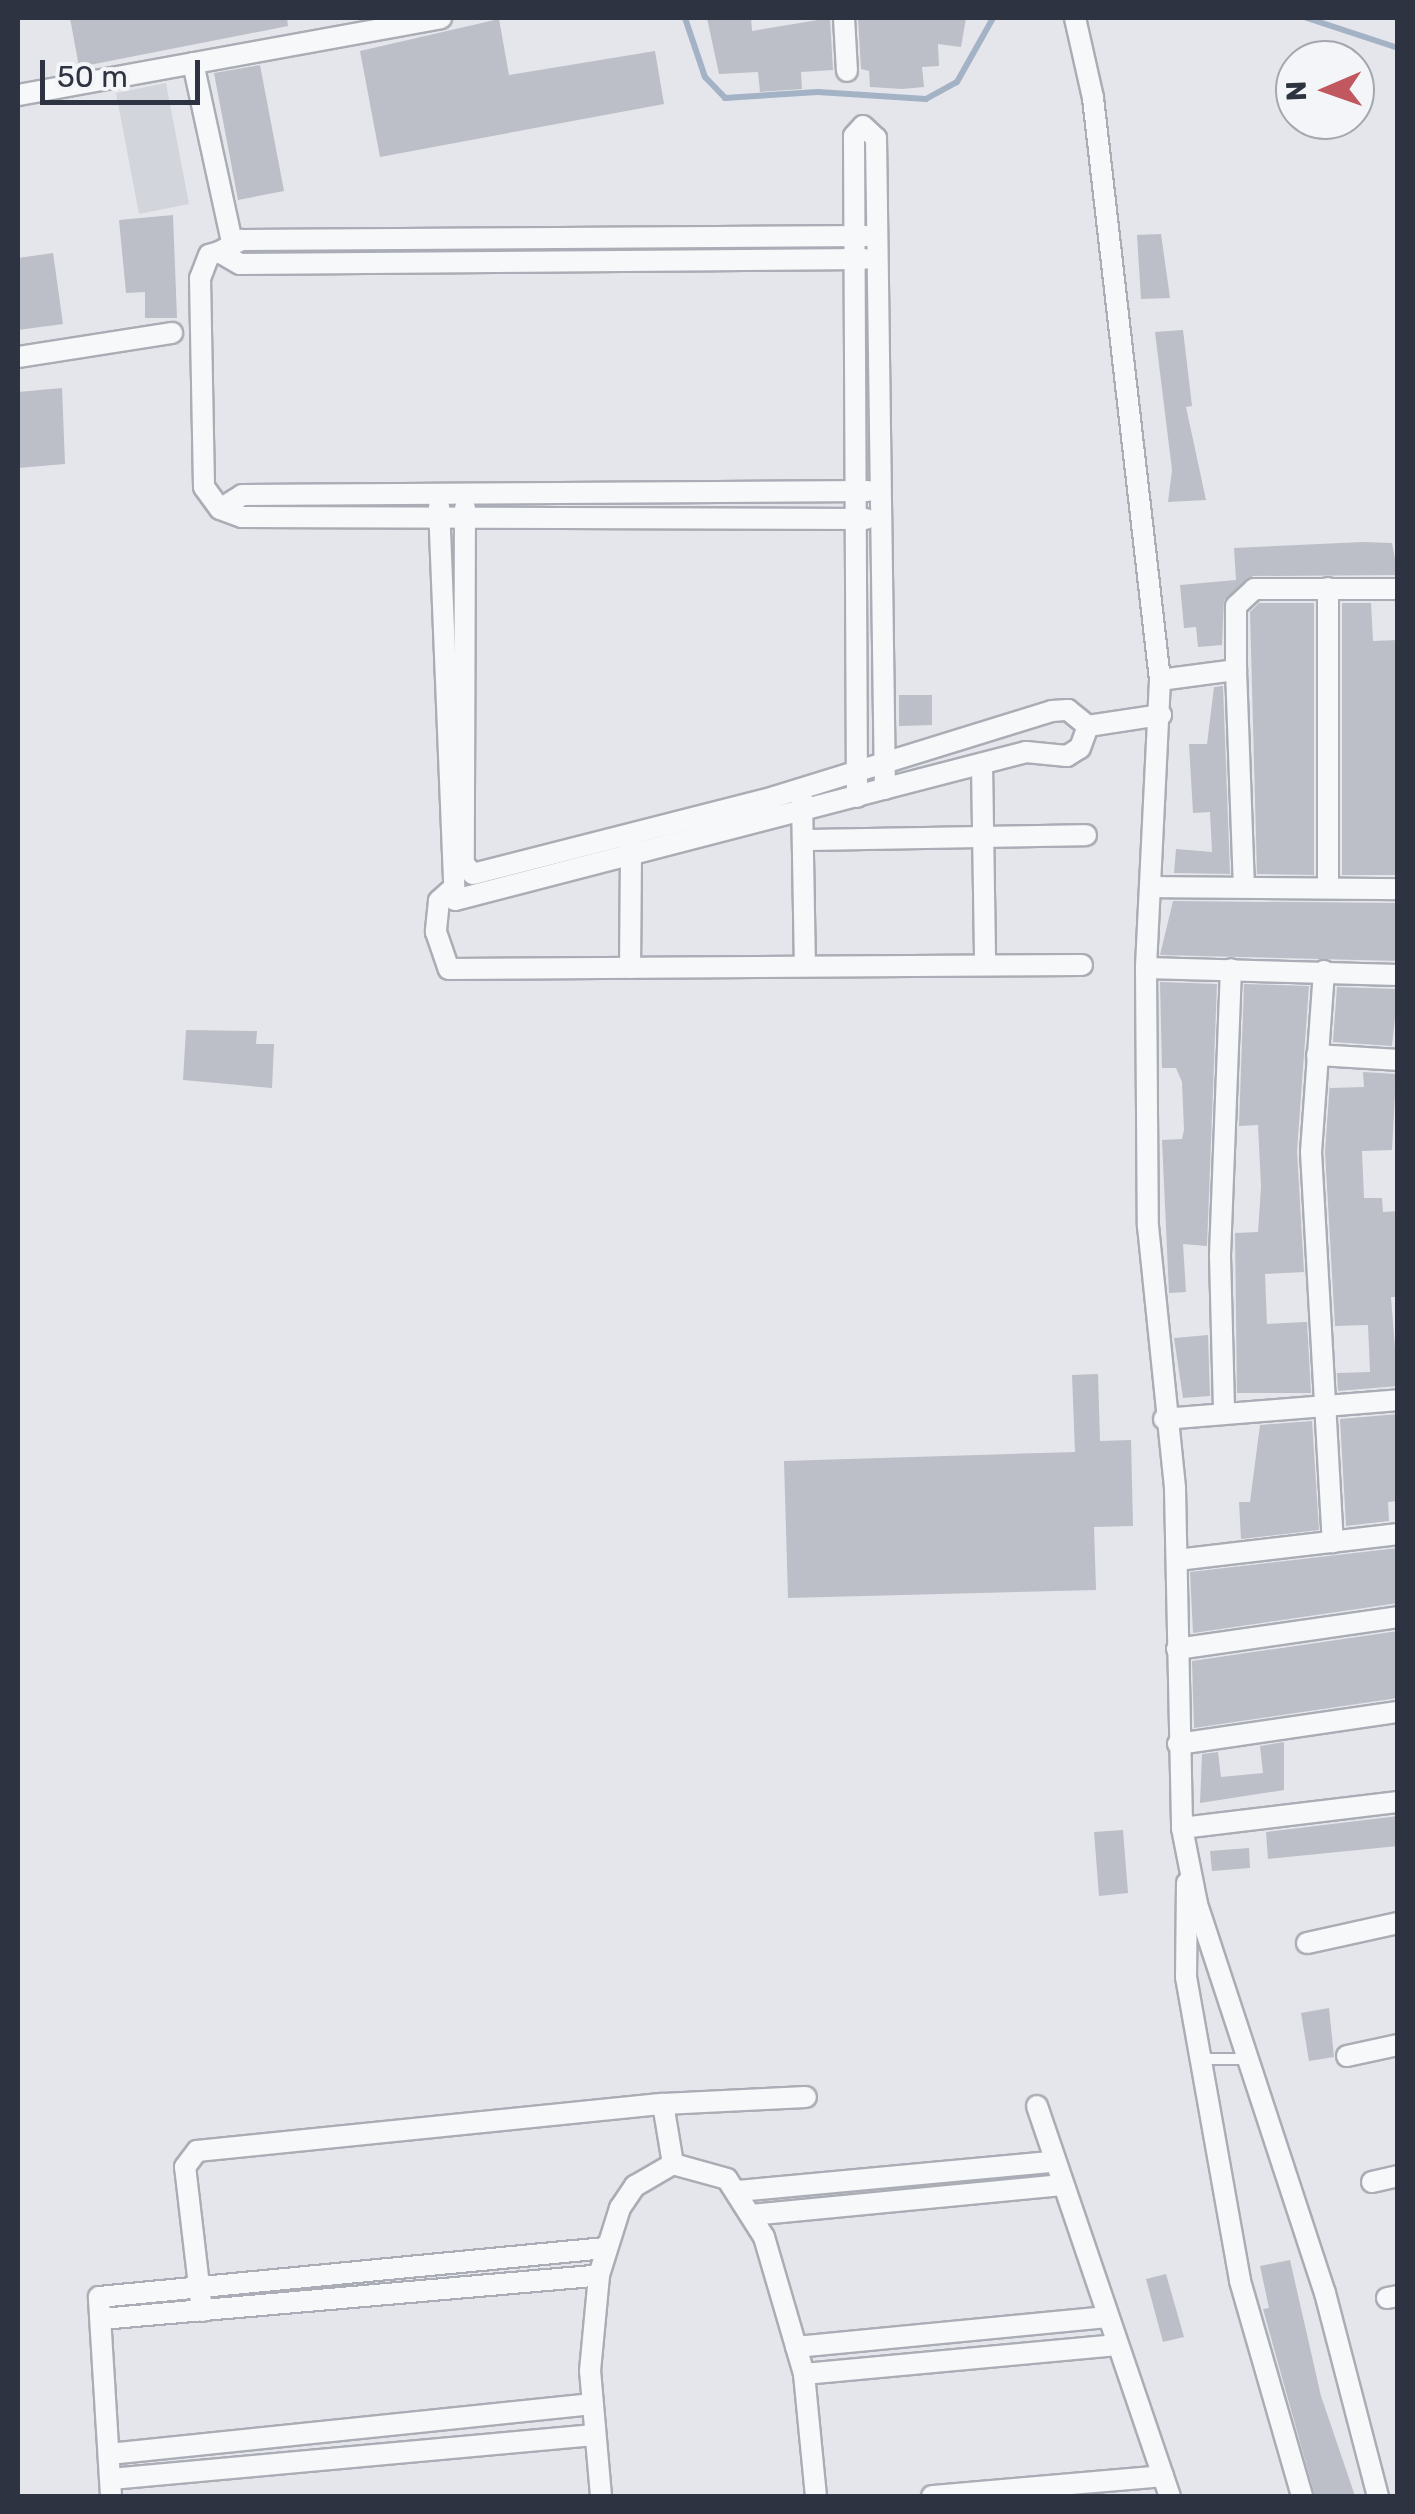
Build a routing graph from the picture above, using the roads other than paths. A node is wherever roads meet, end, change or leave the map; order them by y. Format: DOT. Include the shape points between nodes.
graph roads {
  1 [pos="440,18"];
  2 [pos="844,18"];
  3 [pos="1075,18"];
  4 [pos="193,63"];
  5 [pos="847,71"];
  6 [pos="18,95"];
  7 [pos="854,236"];
  8 [pos="876,236"];
  9 [pos="225,247"];
  10 [pos="854,259"];
  11 [pos="876,260"];
  12 [pos="172,333"];
  13 [pos="18,356"];
  14 [pos="854,491"];
  15 [pos="878,492"];
  16 [pos="438,496"];
  17 [pos="465,507"];
  18 [pos="220,509"];
  19 [pos="440,518"];
  20 [pos="854,518"];
  21 [pos="878,519"];
  22 [pos="1328,588"];
  23 [pos="1398,588"];
  24 [pos="1236,670"];
  25 [pos="1160,680"];
  26 [pos="1160,715"];
  27 [pos="1088,726"];
  28 [pos="982,764"];
  29 [pos="883,766"];
  30 [pos="855,774"];
  31 [pos="885,789"];
  32 [pos="801,790"];
  33 [pos="857,797"];
  34 [pos="803,811"];
  35 [pos="1086,835"];
  36 [pos="631,836"];
  37 [pos="983,837"];
  38 [pos="804,840"];
  39 [pos="631,858"];
  40 [pos="1244,884"];
  41 [pos="1152,887"];
  42 [pos="1328,887"];
  43 [pos="1398,888"];
  44 [pos="450,891"];
  45 [pos="985,965"];
  46 [pos="1082,965"];
  47 [pos="806,966"];
  48 [pos="630,968"];
  49 [pos="1146,968"];
  50 [pos="1231,969"];
  51 [pos="1324,971"];
  52 [pos="1398,975"];
  53 [pos="1317,1055"];
  54 [pos="1398,1060"];
  55 [pos="1398,1400"];
  56 [pos="1326,1405"];
  57 [pos="1224,1409"];
  58 [pos="1164,1419"];
  59 [pos="1398,1534"];
  60 [pos="1332,1542"];
  61 [pos="1176,1560"];
  62 [pos="1398,1617"];
  63 [pos="1177,1650"];
  64 [pos="1398,1712"];
  65 [pos="1178,1744"];
  66 [pos="1398,1802"];
  67 [pos="1182,1828"];
  68 [pos="1189,1870"];
  69 [pos="1398,1923"];
  70 [pos="1307,1943"];
  71 [pos="1398,2045"];
  72 [pos="1346,2056"];
  73 [pos="1202,2059"];
  74 [pos="1248,2059"];
  75 [pos="806,2097"];
  76 [pos="663,2104"];
  77 [pos="1037,2106"];
  78 [pos="1053,2162"];
  79 [pos="673,2164"];
  80 [pos="1398,2176"];
  81 [pos="1372,2182"];
  82 [pos="1060,2185"];
  83 [pos="738,2191"];
  84 [pos="751,2214"];
  85 [pos="606,2248"];
  86 [pos="598,2275"];
  87 [pos="199,2287"];
  88 [pos="202,2311"];
  89 [pos="1105,2317"];
  90 [pos="101,2320"];
  91 [pos="1115,2345"];
  92 [pos="796,2348"];
  93 [pos="804,2374"];
  94 [pos="592,2404"];
  95 [pos="594,2434"];
  96 [pos="109,2454"];
  97 [pos="1163,2476"];
  98 [pos="111,2488"];
  99 [pos="601,2496"];
  100 [pos="816,2496"];
  101 [pos="932,2496"];
  102 [pos="1170,2496"];
  103 [pos="1302,2496"];
  104 [pos="1378,2496"];
  1 -- 4 [label="street"];
  2 -- 5 [label="street"];
  3 -- 25 [label="street" via="1093,98"];
  4 -- 6 [label="street"];
  4 -- 9 [label="street"];
  7 -- 8 [label="street"];
  7 -- 8 [label="street" via="854,136 863,126 876,130"];
  7 -- 9 [label="street"];
  7 -- 10 [label="street"];
  8 -- 11 [label="street"];
  9 -- 10 [label="street" via="240,264"];
  9 -- 18 [label="street" via="209,255 200,278 204,487"];
  10 -- 11 [label="street"];
  10 -- 14 [label="street"];
  11 -- 15 [label="street"];
  12 -- 13 [label="street"];
  14 -- 15 [label="street"];
  14 -- 17 [label="street"];
  14 -- 20 [label="street"];
  15 -- 21 [label="street"];
  16 -- 17 [label="street"];
  16 -- 18 [label="street" via="242,495"];
  16 -- 19 [label="street"];
  17 -- 19 [label="street"];
  17 -- 20 [label="street"];
  17 -- 36 [label="street" via="464,864 485,874"];
  18 -- 19 [label="street" via="242,517"];
  19 -- 44 [label="street"];
  20 -- 21 [label="street"];
  20 -- 30 [label="street"];
  21 -- 29 [label="street"];
  22 -- 23 [label="street"];
  22 -- 24 [label="street" via="1242,595"];
  22 -- 42 [label="street"];
  24 -- 25 [label="street"];
  24 -- 40 [label="street"];
  25 -- 26 [label="street"];
  26 -- 27 [label="street"];
  26 -- 41 [label="street"];
  27 -- 28 [label="street" via="1067,756 1026,752"];
  27 -- 29 [label="street" via="1068,710 1052,711"];
  28 -- 31 [label="street"];
  28 -- 37 [label="street"];
  29 -- 30 [label="street"];
  29 -- 31 [label="street"];
  30 -- 32 [label="street"];
  30 -- 33 [label="street"];
  31 -- 33 [label="street"];
  32 -- 34 [label="street"];
  32 -- 36 [label="street"];
  33 -- 34 [label="street"];
  34 -- 38 [label="street"];
  34 -- 39 [label="street"];
  35 -- 37 [label="street"];
  36 -- 39 [label="street"];
  37 -- 38 [label="street"];
  37 -- 45 [label="street"];
  38 -- 47 [label="street"];
  39 -- 44 [label="street" via="470,899 455,900"];
  39 -- 48 [label="street"];
  40 -- 41 [label="street"];
  40 -- 42 [label="street"];
  41 -- 49 [label="street"];
  42 -- 43 [label="street"];
  44 -- 48 [label="street" via="439,902 436,932 449,969"];
  45 -- 46 [label="street"];
  45 -- 47 [label="street"];
  47 -- 48 [label="street"];
  49 -- 50 [label="street"];
  49 -- 58 [label="street" via="1148,1226"];
  50 -- 51 [label="street"];
  50 -- 57 [label="street" via="1220,1255"];
  51 -- 52 [label="street"];
  51 -- 53 [label="street"];
  53 -- 54 [label="street"];
  53 -- 56 [label="street" via="1311,1152"];
  55 -- 56 [label="street"];
  56 -- 57 [label="street"];
  56 -- 60 [label="street"];
  57 -- 58 [label="street"];
  58 -- 61 [label="street"];
  59 -- 60 [label="street"];
  60 -- 61 [label="street"];
  61 -- 63 [label="street"];
  62 -- 63 [label="street"];
  63 -- 65 [label="street"];
  64 -- 65 [label="street"];
  65 -- 67 [label="street"];
  66 -- 67 [label="street"];
  67 -- 68 [label="street"];
  68 -- 73 [label="street" via="1183,1948"];
  68 -- 74 [label="street"];
  69 -- 70 [label="street"];
  71 -- 72 [label="street"];
  73 -- 74 [label="lane"];
  73 -- 103 [label="street" via="1240,2281"];
  74 -- 104 [label="street" via="1325,2293"];
  75 -- 76 [label="street"];
  76 -- 79 [label="street"];
  76 -- 87 [label="street" via="197,2151 185,2167"];
  77 -- 78 [label="street"];
  78 -- 82 [label="street"];
  78 -- 83 [label="street"];
  79 -- 83 [label="street" via="704,2167"];
  79 -- 85 [label="street" via="636,2186"];
  80 -- 81 [label="street"];
  82 -- 84 [label="street"];
  82 -- 89 [label="street"];
  83 -- 84 [label="street"];
  84 -- 92 [label="street"];
  85 -- 86 [label="street"];
  85 -- 87 [label="street"];
  86 -- 88 [label="street"];
  86 -- 94 [label="street"];
  87 -- 88 [label="street"];
  87 -- 90 [label="street" via="100,2298"];
  88 -- 90 [label="street"];
  89 -- 91 [label="street"];
  89 -- 92 [label="street"];
  90 -- 96 [label="street"];
  91 -- 93 [label="street"];
  91 -- 97 [label="street"];
  92 -- 93 [label="street"];
  93 -- 100 [label="street"];
  94 -- 95 [label="street"];
  94 -- 96 [label="street"];
  95 -- 98 [label="street"];
  95 -- 99 [label="street"];
  96 -- 98 [label="street"];
  97 -- 101 [label="street"];
  97 -- 102 [label="street"];
}
